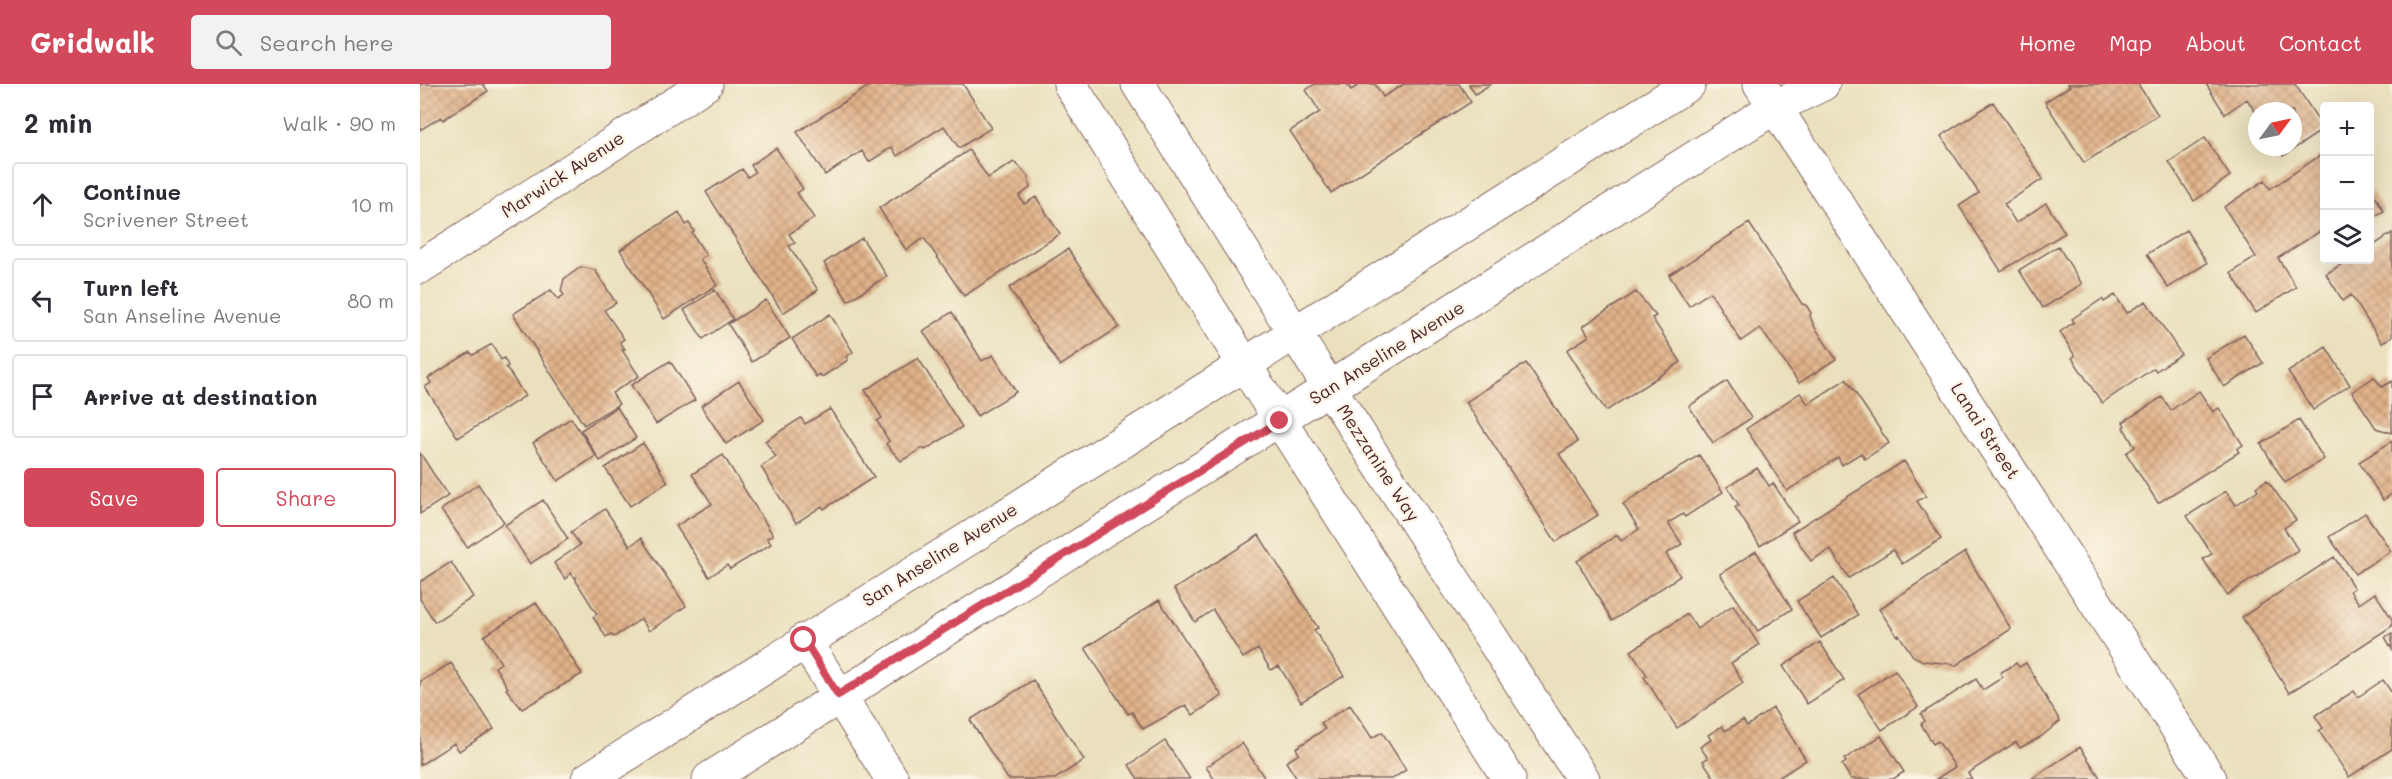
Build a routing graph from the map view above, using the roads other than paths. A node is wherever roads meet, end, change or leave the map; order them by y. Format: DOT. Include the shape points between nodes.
graph roads {
  1 [pos="706,84"];
  2 [pos="1070,84"];
  3 [pos="1138,84"];
  4 [pos="1689,84"];
  5 [pos="1823,84"];
  6 [pos="1768,96"];
  7 [pos="420,267"];
  8 [pos="1295,333"];
  9 [pos="1244,364"];
  10 [pos="1330,389"];
  11 [pos="1280,421"];
  12 [pos="804,640"];
  13 [pos="838,695"];
  14 [pos="588,779"];
  15 [pos="709,779"];
  16 [pos="892,779"];
  17 [pos="1509,779"];
  18 [pos="1583,779"];
  19 [pos="2210,779"];
  1 -- 7 [label="street, Marwick Avenue"];
  2 -- 9 [label="street"];
  3 -- 8 [label="street, Mezzanine Way"];
  4 -- 8 [label="street, San Anseline Avenue"];
  5 -- 6 [label="street, San Anseline Avenue"];
  6 -- 10 [label="street, San Anseline Avenue"];
  6 -- 19 [label="street, Lanai Street"];
  8 -- 9 [label="street, San Anseline Avenue"];
  8 -- 10 [label="street, Mezzanine Way"];
  9 -- 11 [label="street"];
  9 -- 12 [label="street, San Anseline Avenue"];
  10 -- 11 [label="street, San Anseline Avenue"];
  10 -- 18 [label="street, Mezzanine Way"];
  11 -- 13 [label="street, San Anseline Avenue"];
  11 -- 17 [label="street"];
  12 -- 13 [label="street"];
  12 -- 14 [label="street, San Anseline Avenue"];
  13 -- 15 [label="street, San Anseline Avenue"];
  13 -- 16 [label="street"];
}
